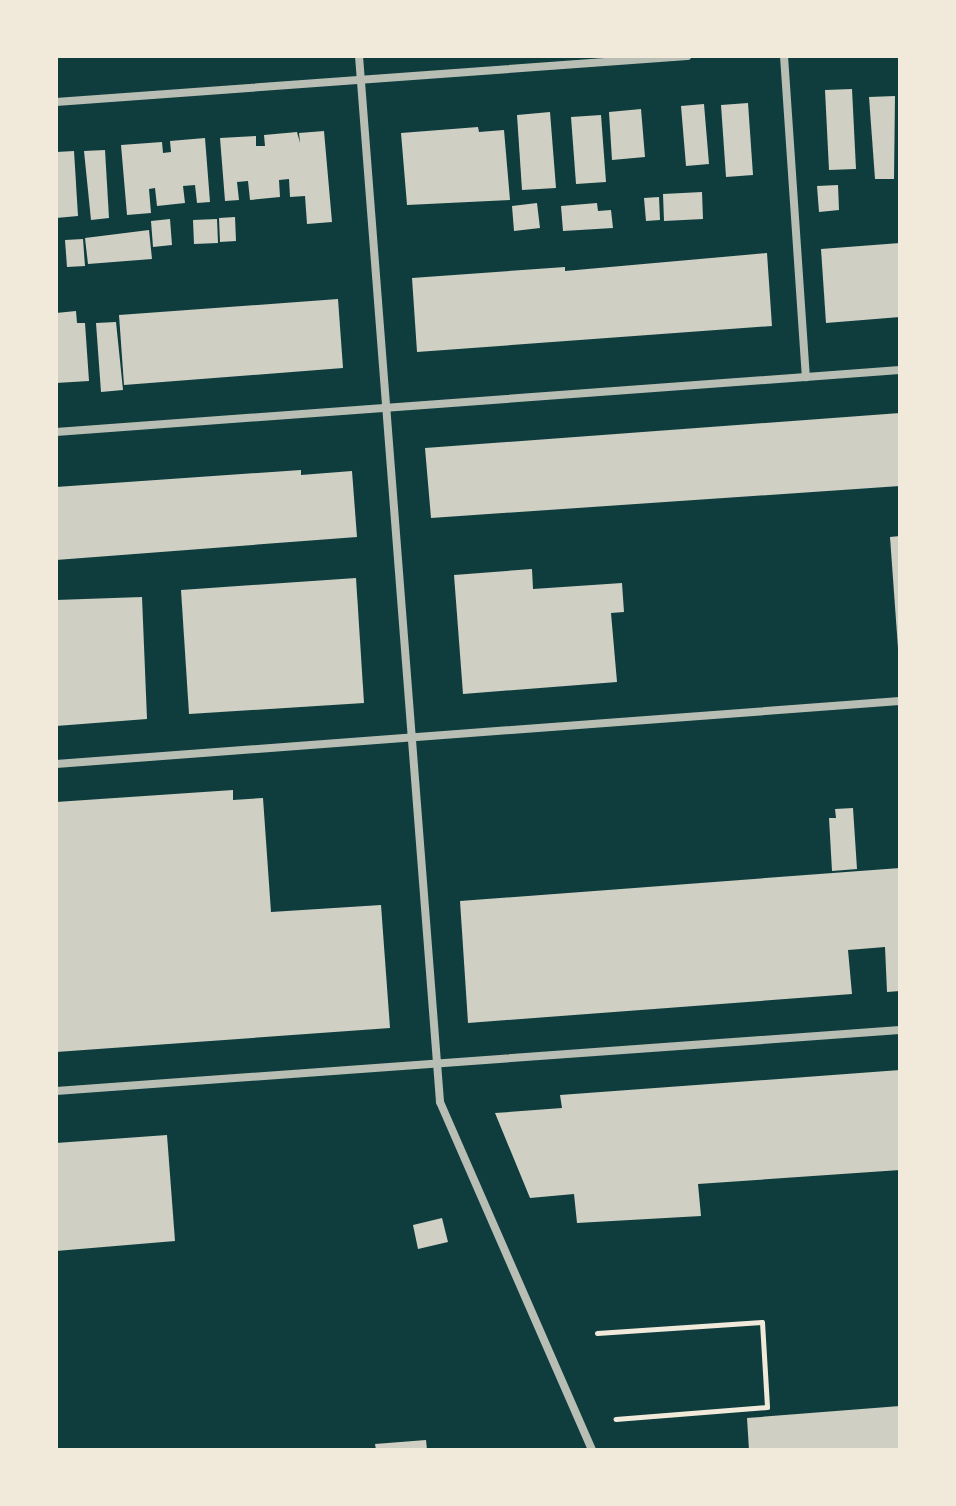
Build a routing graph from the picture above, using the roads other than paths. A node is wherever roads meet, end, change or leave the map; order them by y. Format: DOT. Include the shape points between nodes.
graph roads {
  1 [pos="359,56"];
  2 [pos="687,56"];
  3 [pos="784,56"];
  4 [pos="360,80"];
  5 [pos="56,102"];
  6 [pos="900,370"];
  7 [pos="806,377"];
  8 [pos="383,408"];
  9 [pos="56,432"];
  10 [pos="900,701"];
  11 [pos="412,738"];
  12 [pos="56,764"];
  13 [pos="900,1030"];
  14 [pos="437,1064"];
  15 [pos="56,1091"];
  16 [pos="592,1450"];
  1 -- 4 [label="street"];
  2 -- 4 [label="street"];
  3 -- 7 [label="street"];
  4 -- 5 [label="street"];
  4 -- 8 [label="street"];
  6 -- 7 [label="street"];
  7 -- 8 [label="street"];
  8 -- 9 [label="street"];
  8 -- 11 [label="street"];
  10 -- 11 [label="street"];
  11 -- 12 [label="street"];
  11 -- 14 [label="street"];
  13 -- 14 [label="street"];
  14 -- 15 [label="street"];
  14 -- 16 [label="street" via="440,1102"];
}
